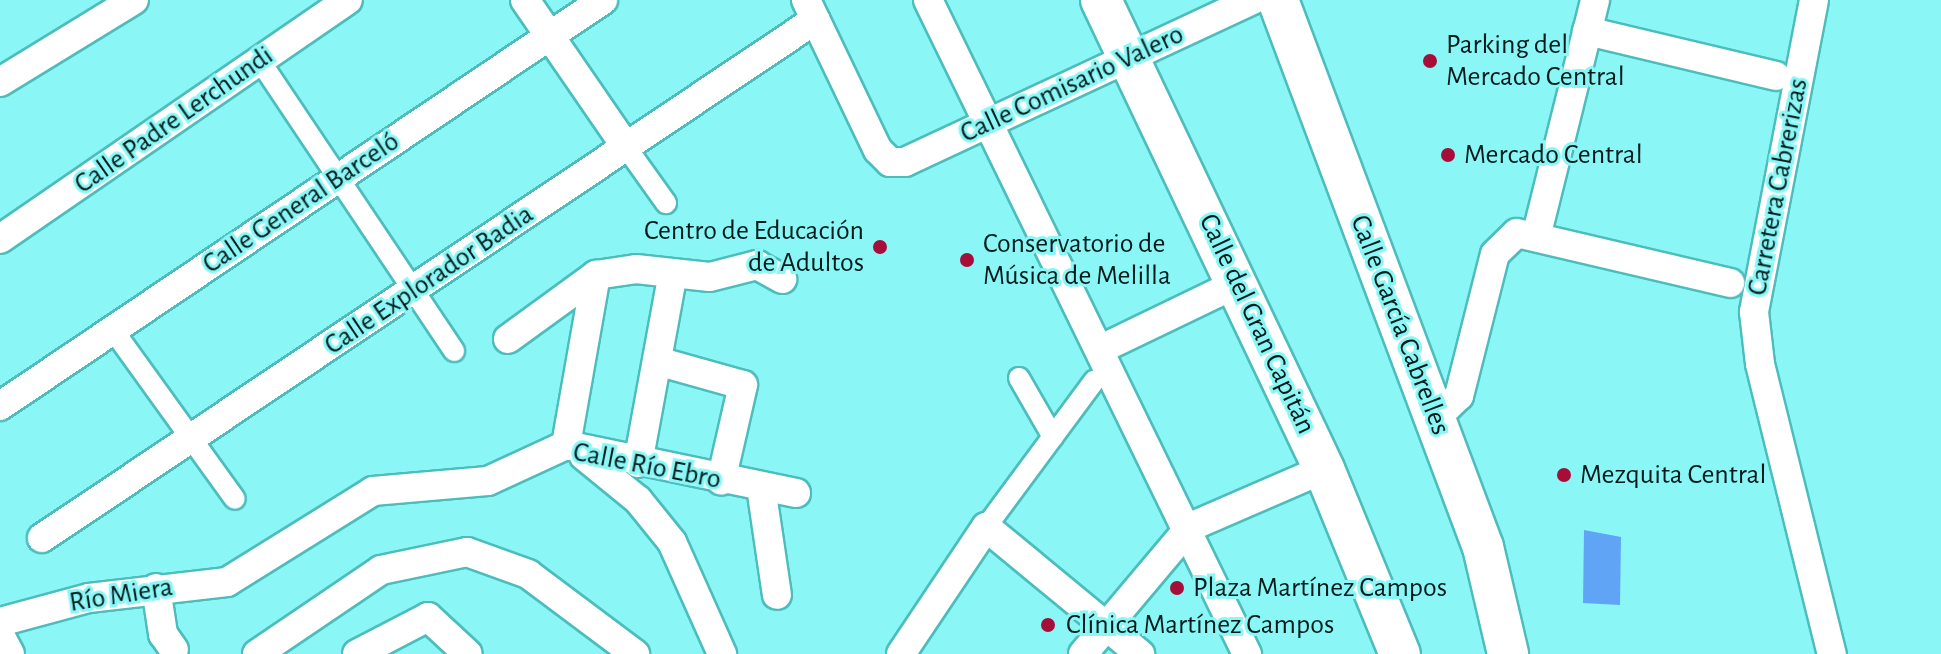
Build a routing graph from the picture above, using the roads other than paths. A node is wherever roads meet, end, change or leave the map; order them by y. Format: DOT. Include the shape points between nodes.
graph roads {
  1 [pos="134,0"];
  2 [pos="348,0"];
  3 [pos="525,0"];
  4 [pos="603,0"];
  5 [pos="928,0"];
  6 [pos="1101,0"];
  7 [pos="1253,0"];
  8 [pos="1278,0"];
  9 [pos="1595,0"];
  10 [pos="1814,0"];
  11 [pos="811,10"];
  12 [pos="1587,31"];
  13 [pos="550,36"];
  14 [pos="1129,58"];
  15 [pos="260,61"];
  16 [pos="1776,76"];
  17 [pos="0,82"];
  18 [pos="990,123"];
  19 [pos="626,147"];
  20 [pos="339,178"];
  21 [pos="666,203"];
  22 [pos="1537,233"];
  23 [pos="0,239"];
  24 [pos="673,273"];
  25 [pos="596,275"];
  26 [pos="782,279"];
  27 [pos="1238,283"];
  28 [pos="1730,283"];
  29 [pos="414,291"];
  30 [pos="113,330"];
  31 [pos="508,339"];
  32 [pos="1103,348"];
  33 [pos="454,351"];
  34 [pos="657,361"];
  35 [pos="1019,378"];
  36 [pos="1094,381"];
  37 [pos="0,406"];
  38 [pos="1436,418"];
  39 [pos="1053,437"];
  40 [pos="191,440"];
  41 [pos="566,445"];
  42 [pos="638,463"];
  43 [pos="1324,469"];
  44 [pos="721,481"];
  45 [pos="761,487"];
  46 [pos="796,493"];
  47 [pos="235,499"];
  48 [pos="986,527"];
  49 [pos="1190,527"];
  50 [pos="42,538"];
  51 [pos="243,577"];
  52 [pos="156,588"];
  53 [pos="777,595"];
  54 [pos="0,622"];
  55 [pos="1106,626"];
  56 [pos="0,635"];
  57 [pos="174,650"];
  58 [pos="457,650"];
  59 [pos="10,654"];
  60 [pos="257,654"];
  61 [pos="357,654"];
  62 [pos="635,654"];
  63 [pos="722,654"];
  64 [pos="901,654"];
  65 [pos="1083,654"];
  66 [pos="1140,654"];
  67 [pos="1247,654"];
  68 [pos="1400,654"];
  69 [pos="1508,654"];
  70 [pos="1832,654"];
  1 -- 17 [label="street"];
  2 -- 15 [label="street, Calle Padre Lerchundi"];
  3 -- 13 [label="street"];
  4 -- 13 [label="street, Calle General Barceló"];
  5 -- 18 [label="street"];
  6 -- 14 [label="main road, Calle del Gran Capitán"];
  7 -- 14 [label="street, Calle Comisario Valero"];
  8 -- 38 [label="main road, Calle García Cabrelles"];
  9 -- 12 [label="street"];
  10 -- 70 [label="street, Carretera Cabrerizas" via="1754,312 1760,364"];
  11 -- 18 [label="street, Calle Comisario Valero" via="890,162 905,162"];
  11 -- 19 [label="street, Calle Explorador Badia"];
  12 -- 16 [label="street"];
  12 -- 22 [label="street"];
  13 -- 19 [label="street"];
  13 -- 20 [label="street, Calle General Barceló"];
  14 -- 18 [label="street, Calle Comisario Valero"];
  14 -- 27 [label="main road, Calle del Gran Capitán"];
  15 -- 20 [label="street"];
  15 -- 23 [label="street, Calle Padre Lerchundi"];
  18 -- 32 [label="street"];
  19 -- 21 [label="street"];
  19 -- 29 [label="street, Calle Explorador Badia"];
  20 -- 29 [label="street"];
  20 -- 30 [label="street, Calle General Barceló"];
  22 -- 28 [label="street"];
  22 -- 38 [label="street" via="1517,233 1495,254 1459,396"];
  24 -- 25 [label="street"];
  24 -- 26 [label="street" via="710,277 757,265"];
  24 -- 34 [label="street"];
  25 -- 31 [label="street"];
  25 -- 41 [label="street"];
  27 -- 32 [label="street"];
  27 -- 43 [label="main road, Calle del Gran Capitán"];
  29 -- 33 [label="street"];
  29 -- 40 [label="street, Calle Explorador Badia"];
  30 -- 37 [label="street, Calle General Barceló"];
  30 -- 40 [label="street"];
  32 -- 49 [label="street"];
  34 -- 42 [label="street"];
  34 -- 44 [label="street" via="743,385"];
  35 -- 39 [label="street"];
  36 -- 39 [label="street"];
  38 -- 69 [label="main road, Calle García Cabrelles" via="1489,566"];
  39 -- 48 [label="street"];
  40 -- 47 [label="street"];
  40 -- 50 [label="street, Calle Explorador Badia"];
  41 -- 42 [label="street, Calle Río Ebro"];
  41 -- 51 [label="street, Calle Río Ebro" via="488,481 373,491"];
  41 -- 63 [label="street" via="617,479 658,522 684,563"];
  42 -- 44 [label="street, Calle Río Ebro"];
  43 -- 49 [label="street"];
  43 -- 68 [label="main road, Calle del Gran Capitán"];
  44 -- 45 [label="street, Calle Río Ebro"];
  45 -- 46 [label="street, Calle Río Ebro"];
  45 -- 53 [label="street"];
  48 -- 55 [label="street"];
  48 -- 64 [label="street"];
  49 -- 55 [label="street"];
  49 -- 67 [label="street"];
  51 -- 52 [label="street, Río Miera"];
  52 -- 54 [label="street, Río Miera"];
  52 -- 57 [label="street" via="163,634"];
  55 -- 65 [label="street"];
  55 -- 66 [label="street"];
  56 -- 59 [label="street"];
  58 -- 61 [label="street" via="438,622 417,618"];
  60 -- 62 [label="street" via="381,570 467,552 528,574"];
}
